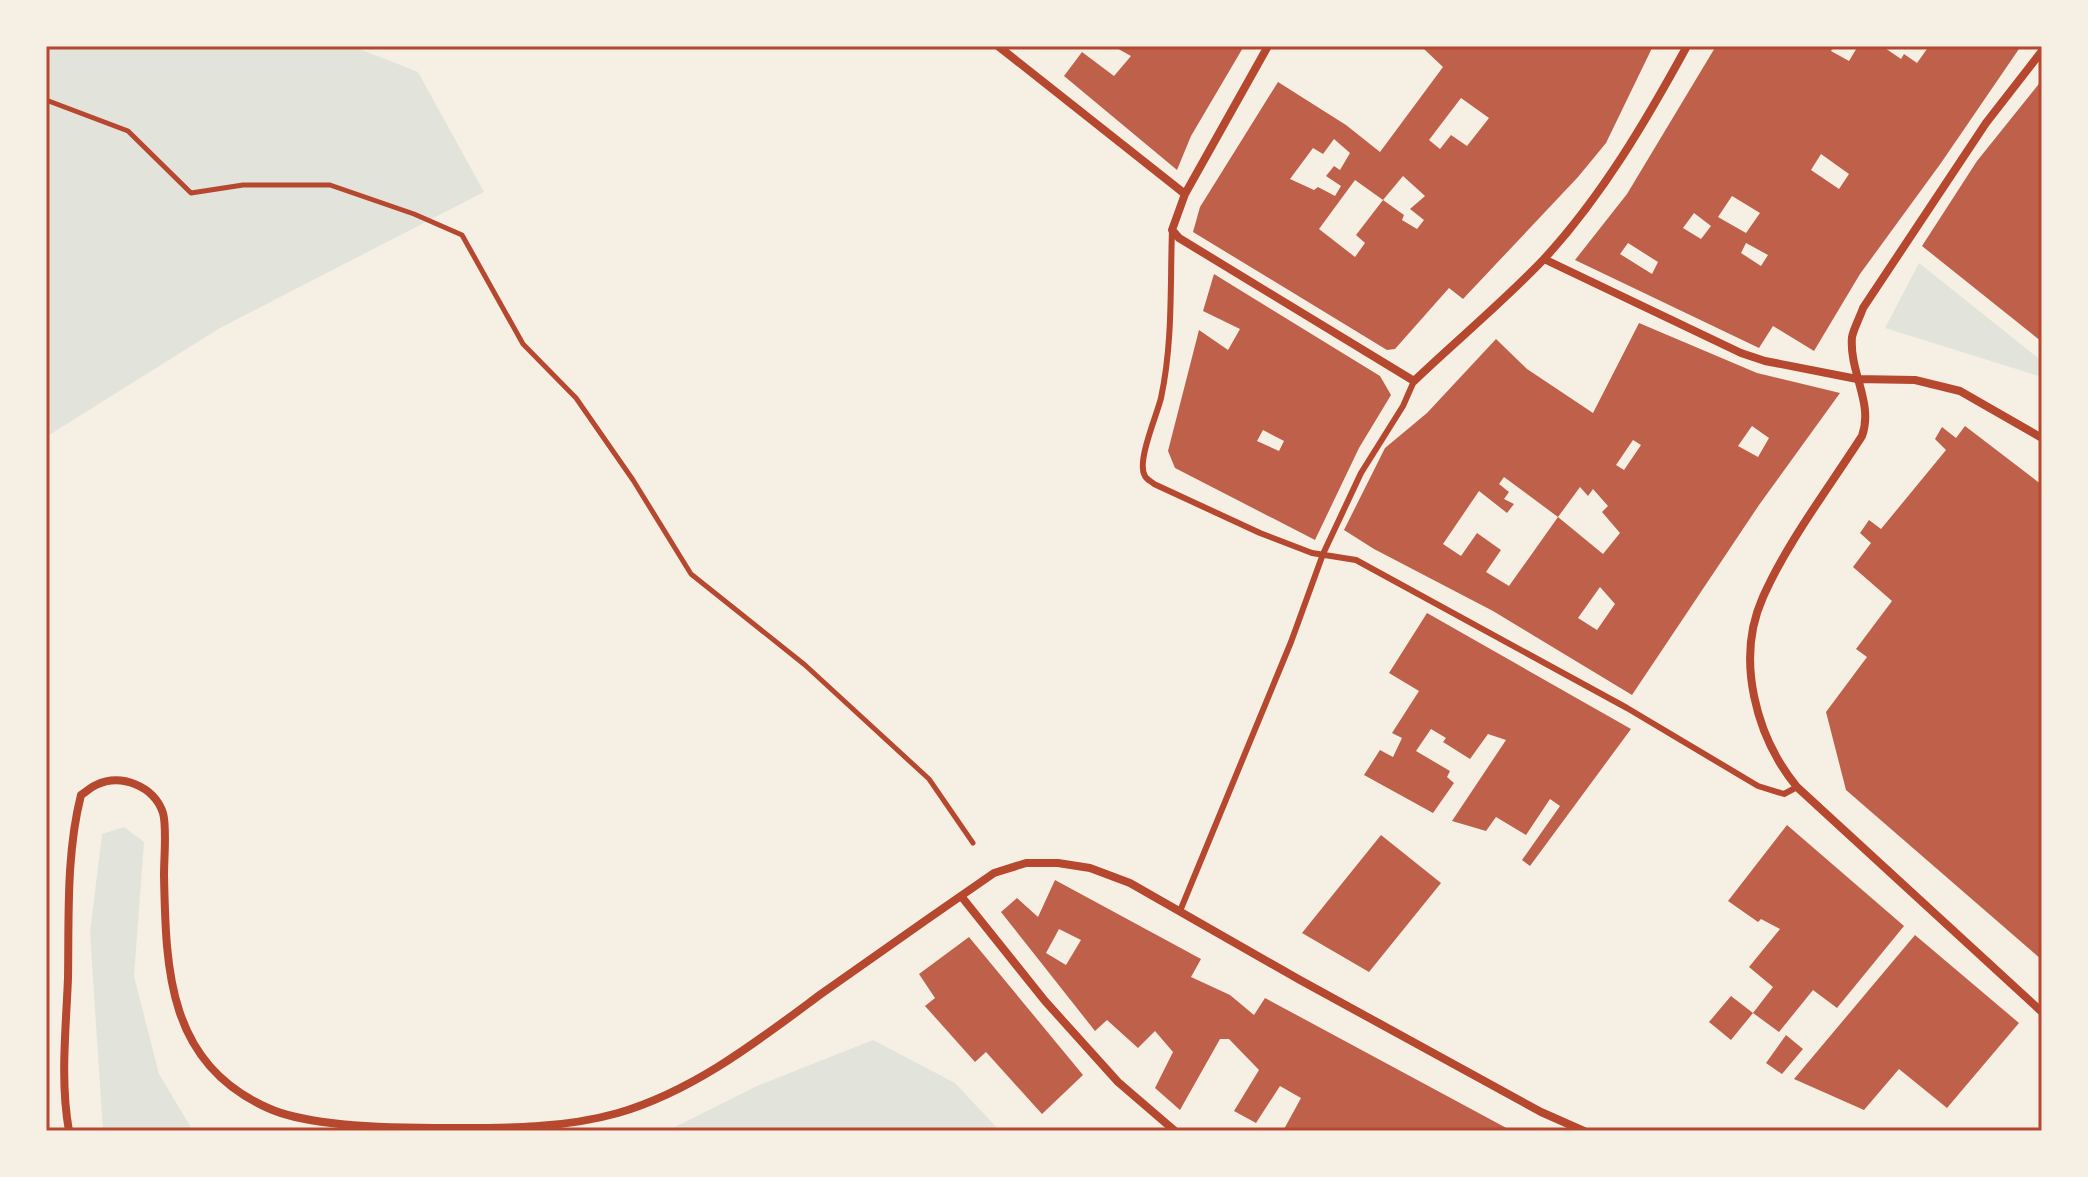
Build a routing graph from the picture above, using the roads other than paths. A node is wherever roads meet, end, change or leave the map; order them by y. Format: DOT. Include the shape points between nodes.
graph roads {
  1 [pos="998,46"];
  2 [pos="1268,46"];
  3 [pos="1687,46"];
  4 [pos="2042,51"];
  5 [pos="1185,194"];
  6 [pos="1172,230"];
  7 [pos="1544,259"];
  8 [pos="1857,379"];
  9 [pos="1414,381"];
  10 [pos="2042,438"];
  11 [pos="1323,554"];
  12 [pos="1797,787"];
  13 [pos="961,896"];
  14 [pos="1180,911"];
  15 [pos="2042,1012"];
  16 [pos="69,1131"];
  17 [pos="1175,1131"];
  18 [pos="1584,1131"];
  1 -- 5 [label="street"];
  2 -- 5 [label="street"];
  3 -- 7 [label="street" via="1639,132"];
  4 -- 8 [label="street" via="1986,123 1863,308 1852,336"];
  5 -- 6 [label="street"];
  6 -- 9 [label="street"];
  6 -- 11 [label="lane" via="1169,351 1144,455 1145,478 1260,533"];
  7 -- 8 [label="street" via="1741,353"];
  7 -- 9 [label="street"];
  8 -- 10 [label="street" via="1915,380 1960,391"];
  8 -- 12 [label="street" via="1866,407 1862,436 1787,552 1762,599 1752,633 1750,665 1765,734"];
  9 -- 11 [label="lane" via="1361,473"];
  11 -- 12 [label="lane" via="1356,560 1488,630 1758,786 1784,794"];
  11 -- 14 [label="lane"];
  12 -- 15 [label="street"];
  13 -- 14 [label="street" via="994,873 1026,863 1058,863 1130,883"];
  13 -- 16 [label="street" via="722,1065 620,1112 555,1127 409,1128 321,1121 269,1108 206,1063 172,994 163,813 150,792 128,781 98,784 81,795 71,870 65,1083"];
  13 -- 17 [label="street" via="1107,1071"];
  14 -- 18 [label="street"];
}
